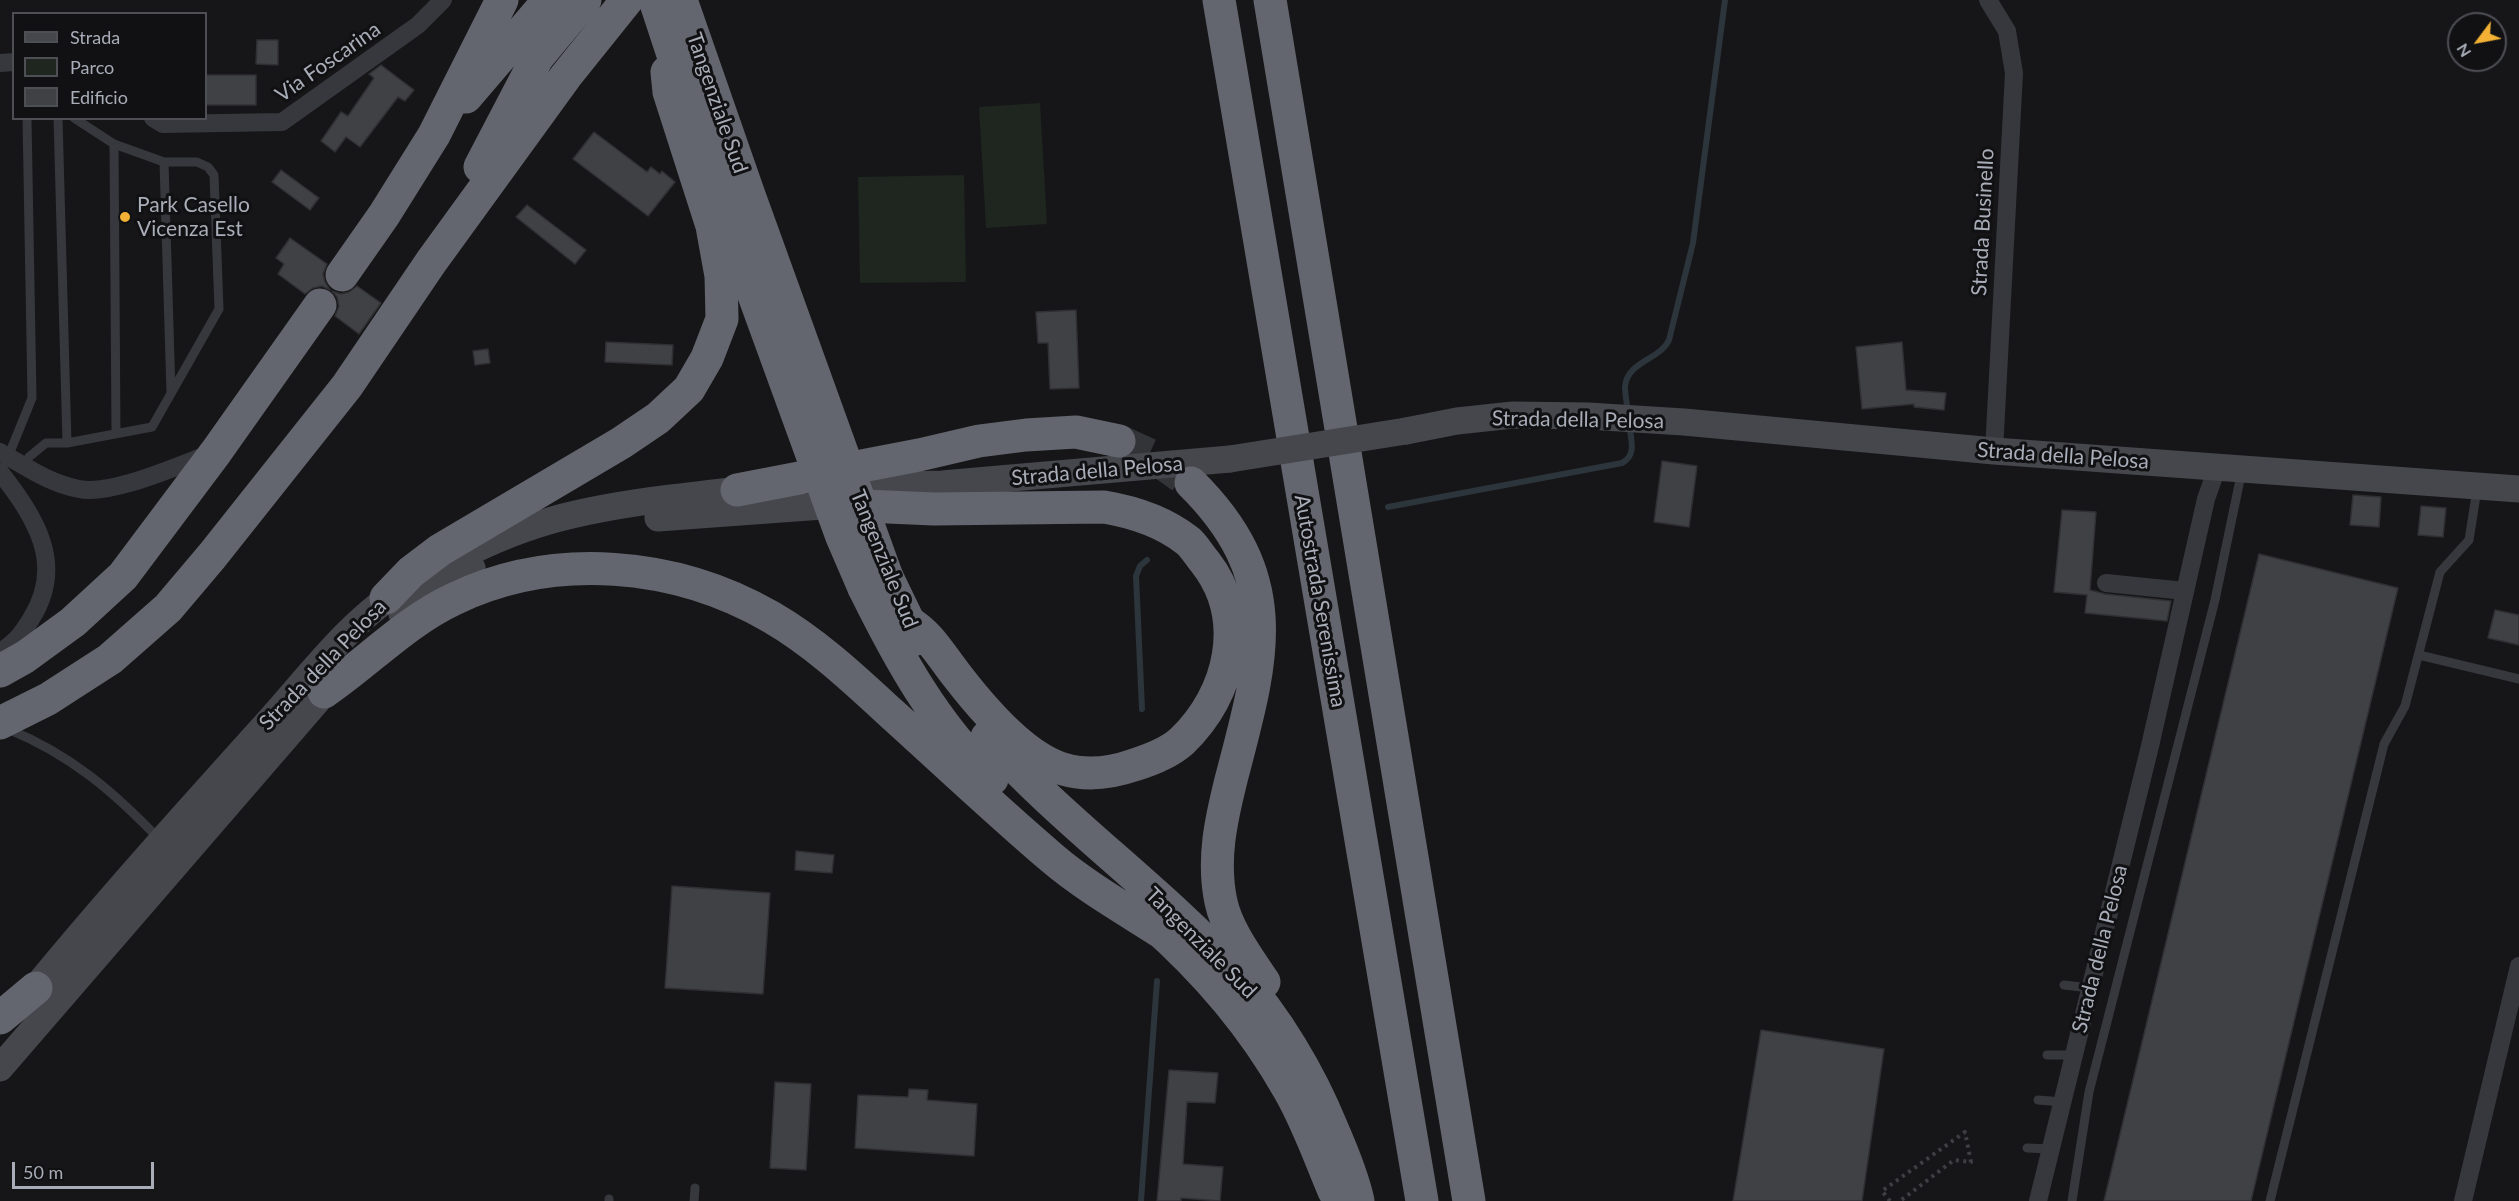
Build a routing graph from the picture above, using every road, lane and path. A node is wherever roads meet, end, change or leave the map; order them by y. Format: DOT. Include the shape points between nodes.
graph roads {
  1 [pos="443,0"];
  2 [pos="502,0"];
  3 [pos="549,0"];
  4 [pos="585,0"];
  5 [pos="627,0"];
  6 [pos="655,0"];
  7 [pos="681,0"];
  8 [pos="1202,0"];
  9 [pos="1219,0"];
  10 [pos="1270,0"];
  11 [pos="1279,0"];
  12 [pos="1988,0"];
  13 [pos="664,31"];
  14 [pos="27,120"];
  15 [pos="58,120"];
  16 [pos="77,120"];
  17 [pos="156,120"];
  18 [pos="434,135"];
  19 [pos="114,144"];
  20 [pos="164,162"];
  21 [pos="431,262"];
  22 [pos="342,275"];
  23 [pos="320,305"];
  24 [pos="171,394"];
  25 [pos="1339,413"];
  26 [pos="116,434"];
  27 [pos="1119,441"];
  28 [pos="67,443"];
  29 [pos="1994,451"];
  30 [pos="216,452"];
  31 [pos="2,460"];
  32 [pos="24,465"];
  33 [pos="2230,469"];
  34 [pos="1191,483"];
  35 [pos="942,484"];
  36 [pos="2477,486"];
  37 [pos="2519,489"];
  38 [pos="737,490"];
  39 [pos="842,505"];
  40 [pos="594,526"];
  41 [pos="1311,544"];
  42 [pos="876,582"];
  43 [pos="2106,583"];
  44 [pos="2185,591"];
  45 [pos="386,598"];
  46 [pos="907,621"];
  47 [pos="0,652"];
  48 [pos="2419,655"];
  49 [pos="0,671"];
  50 [pos="2519,679"];
  51 [pos="324,692"];
  52 [pos="0,724"];
  53 [pos="160,840"];
  54 [pos="1164,934"];
  55 [pos="2519,966"];
  56 [pos="2064,985"];
  57 [pos="36,988"];
  58 [pos="2090,988"];
  59 [pos="0,1018"];
  60 [pos="0,1032"];
  61 [pos="2047,1055"];
  62 [pos="2074,1055"];
  63 [pos="0,1068"];
  64 [pos="2037,1100"];
  65 [pos="2062,1102"];
  66 [pos="2027,1148"];
  67 [pos="2050,1149"];
  68 [pos="695,1188"];
  69 [pos="1351,1199"];
  70 [pos="694,1201"];
  71 [pos="1422,1201"];
  72 [pos="1469,1201"];
  73 [pos="1890,1201"];
  74 [pos="1900,1201"];
  75 [pos="2038,1201"];
  76 [pos="2072,1201"];
  77 [pos="2270,1201"];
  78 [pos="2463,1201"];
  1 -- 17 [label="street, Via Foscarina" via="418,25 282,122 163,124"];
  2 -- 18 [label="highway"];
  3 -- 18 [label="highway"];
  4 -- 21 [label="highway" via="537,58"];
  5 -- 21 [label="highway" via="566,76"];
  6 -- 13 [label="highway, Tangenziale Sud, bridge"];
  7 -- 42 [label="highway, Tangenziale Sud, bridge"];
  8 -- 41 [label="highway"];
  9 -- 41 [label="highway, Autostrada Serenissima"];
  10 -- 25 [label="highway"];
  11 -- 25 [label="highway"];
  12 -- 29 [label="street, Strada Businello" via="2007,32 2014,73"];
  13 -- 42 [label="highway, Tangenziale Sud, bridge" via="739,254 842,537"];
  13 -- 45 [label="highway" via="669,92 712,226 721,276 722,319 707,358 689,389 658,418 440,550"];
  14 -- 31 [label="lane" via="32,398"];
  15 -- 28 [label="lane"];
  16 -- 19 [label="lane"];
  18 -- 22 [label="highway"];
  19 -- 20 [label="lane"];
  19 -- 26 [label="lane"];
  20 -- 24 [label="lane"];
  20 -- 24 [label="lane" via="197,162 214,175 219,309"];
  21 -- 52 [label="highway" via="347,386 168,608 110,659"];
  23 -- 30 [label="highway"];
  24 -- 26 [label="lane" via="152,427"];
  25 -- 72 [label="highway"];
  26 -- 28 [label="lane"];
  27 -- 38 [label="highway" via="1076,432 991,439"];
  28 -- 32 [label="lane" via="46,443"];
  29 -- 33 [label="street, Strada della Pelosa"];
  29 -- 35 [label="street, Strada della Pelosa, bridge" via="1588,416 1513,415 1230,459"];
  30 -- 32 [label="street" via="120,485 81,490 57,483"];
  30 -- 49 [label="highway" via="142,554 116,583 73,622"];
  31 -- 32 [label="street"];
  31 -- 47 [label="street" via="35,524 47,557 39,606 15,643"];
  33 -- 36 [label="street, Strada della Pelosa"];
  33 -- 44 [label="street, Strada della Pelosa" via="2206,499"];
  33 -- 76 [label="lane" via="2215,600 2089,1092"];
  34 -- 69 [label="highway" via="1213,505 1239,545 1258,604 1256,682 1220,825 1217,866 1221,903 1245,953 1316,1062 1338,1109 1351,1152"];
  35 -- 38 [label="street, Strada della Pelosa"];
  35 -- 39 [label="street, Strada della Pelosa"];
  36 -- 37 [label="street, Strada della Pelosa"];
  36 -- 48 [label="lane" via="2469,540 2440,572"];
  38 -- 45 [label="street, Strada della Pelosa" via="638,502 547,520 465,554"];
  39 -- 40 [label="street, Tangenziale Sud" via="684,515"];
  39 -- 46 [label="highway" via="934,509 1104,507 1161,524 1189,541 1213,572 1226,600 1228,667 1210,708 1181,742 1150,760 1111,773 1087,772 1062,768 1024,747 984,709 936,645"];
  40 -- 51 [label="street, Strada della Pelosa" via="511,548 433,591 385,628"];
  41 -- 71 [label="highway, Autostrada Serenissima"];
  42 -- 46 [label="highway, Tangenziale Sud"];
  42 -- 54 [label="highway, Tangenziale Sud" via="890,640 919,691 977,765"];
  43 -- 44 [label="street"];
  44 -- 58 [label="street, Strada della Pelosa"];
  45 -- 53 [label="street, Strada della Pelosa" via="350,632"];
  46 -- 69 [label="highway, Tangenziale Sud" via="959,703 1016,769 1183,919 1244,983 1306,1074 1333,1130"];
  48 -- 50 [label="lane"];
  48 -- 77 [label="lane" via="2404,706 2384,744"];
  51 -- 54 [label="highway" via="418,618 455,598 507,580 553,570 620,568 678,579 771,617 820,651 1054,860"];
  51 -- 63 [label="street, Strada della Pelosa"];
  52 -- 53 [label="lane" via="74,762 105,786"];
  53 -- 57 [label="street, Strada della Pelosa"];
  54 -- 69 [label="highway, Tangenziale Sud" via="1257,1039"];
  55 -- 78 [label="street"];
  56 -- 58 [label="lane"];
  57 -- 59 [label="highway"];
  57 -- 60 [label="street, Strada della Pelosa"];
  58 -- 62 [label="street, Strada della Pelosa"];
  61 -- 62 [label="lane"];
  62 -- 65 [label="street, Strada della Pelosa"];
  64 -- 65 [label="lane"];
  65 -- 67 [label="street, Strada della Pelosa"];
  66 -- 67 [label="lane"];
  67 -- 75 [label="street, Strada della Pelosa"];
  68 -- 70 [label="lane"];
  73 -- 74 [label="path" via="1882,1191 1965,1132 1971,1162 1954,1160"];
}
